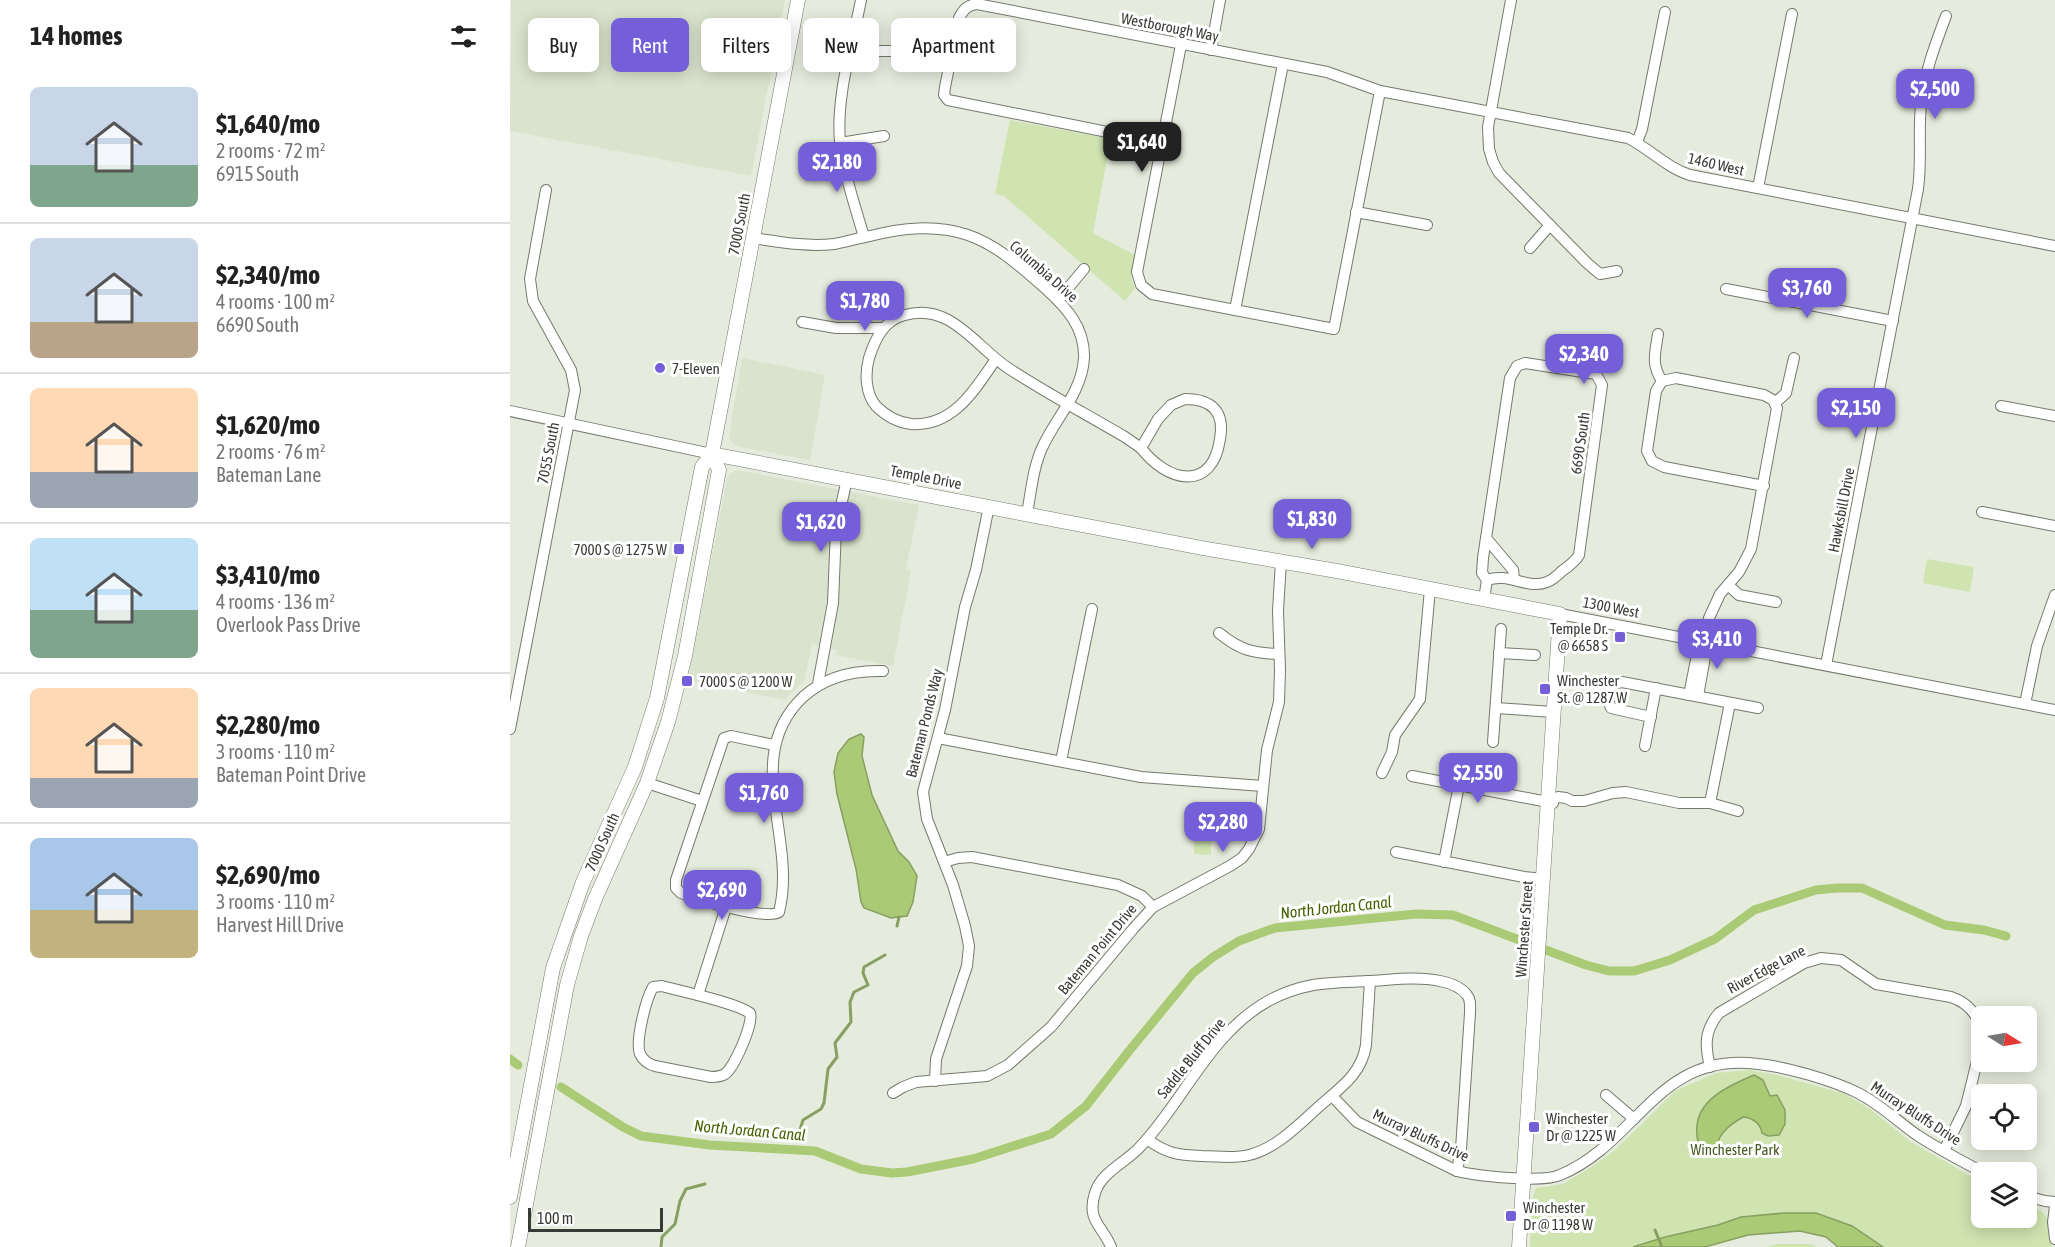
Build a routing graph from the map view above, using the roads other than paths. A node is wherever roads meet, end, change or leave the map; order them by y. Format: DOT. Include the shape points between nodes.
graph roads {
  1 [pos="798,0"];
  2 [pos="861,0"];
  3 [pos="1220,0"];
  4 [pos="1508,1"];
  5 [pos="1665,12"];
  6 [pos="1792,14"];
  7 [pos="1946,16"];
  8 [pos="857,18"];
  9 [pos="959,18"];
  10 [pos="1181,45"];
  11 [pos="1211,50"];
  12 [pos="1283,64"];
  13 [pos="847,72"];
  14 [pos="948,72"];
  15 [pos="1380,91"];
  16 [pos="1490,112"];
  17 [pos="884,136"];
  18 [pos="1637,142"];
  19 [pos="840,143"];
  20 [pos="1162,143"];
  21 [pos="1758,188"];
  22 [pos="546,190"];
  23 [pos="1356,212"];
  24 [pos="1912,218"];
  25 [pos="1427,225"];
  26 [pos="1550,225"];
  27 [pos="864,237"];
  28 [pos="753,238"];
  29 [pos="2055,246"];
  30 [pos="1530,248"];
  31 [pos="1084,269"];
  32 [pos="1617,271"];
  33 [pos="1726,289"];
  34 [pos="1058,300"];
  35 [pos="1235,310"];
  36 [pos="1893,321"];
  37 [pos="802,322"];
  38 [pos="882,328"];
  39 [pos="1658,334"];
  40 [pos="1794,358"];
  41 [pos="996,359"];
  42 [pos="1662,381"];
  43 [pos="1775,403"];
  44 [pos="1068,404"];
  45 [pos="2001,406"];
  46 [pos="510,411"];
  47 [pos="2055,416"];
  48 [pos="569,423"];
  49 [pos="1141,448"];
  50 [pos="712,453"];
  51 [pos="847,479"];
  52 [pos="1764,486"];
  53 [pos="989,506"];
  54 [pos="1982,512"];
  55 [pos="1027,514"];
  56 [pos="2055,526"];
  57 [pos="1486,538"];
  58 [pos="1281,561"];
  59 [pos="1337,571"];
  60 [pos="1514,579"];
  61 [pos="1487,580"];
  62 [pos="1728,585"];
  63 [pos="1430,589"];
  64 [pos="2055,595"];
  65 [pos="1484,599"];
  66 [pos="1776,602"];
  67 [pos="1092,609"];
  68 [pos="1560,614"];
  69 [pos="1501,629"];
  70 [pos="1220,633"];
  71 [pos="1704,642"];
  72 [pos="1499,653"];
  73 [pos="1278,654"];
  74 [pos="1535,655"];
  75 [pos="1826,665"];
  76 [pos="883,671"];
  77 [pos="818,684"];
  78 [pos="1656,688"];
  79 [pos="1694,695"];
  80 [pos="1730,703"];
  81 [pos="2025,704"];
  82 [pos="1496,708"];
  83 [pos="1758,708"];
  84 [pos="2055,710"];
  85 [pos="1554,712"];
  86 [pos="1651,717"];
  87 [pos="510,729"];
  88 [pos="938,738"];
  89 [pos="1493,742"];
  90 [pos="774,745"];
  91 [pos="1645,746"];
  92 [pos="1061,761"];
  93 [pos="1382,773"];
  94 [pos="1412,776"];
  95 [pos="647,783"];
  96 [pos="1459,785"];
  97 [pos="1263,786"];
  98 [pos="702,801"];
  99 [pos="1549,801"];
  100 [pos="1710,803"];
  101 [pos="1738,811"];
  102 [pos="1396,852"];
  103 [pos="944,862"];
  104 [pos="1444,862"];
  105 [pos="1544,879"];
  106 [pos="726,907"];
  107 [pos="1154,907"];
  108 [pos="1370,981"];
  109 [pos="698,995"];
  110 [pos="1971,1009"];
  111 [pos="1710,1067"];
  112 [pos="1974,1072"];
  113 [pos="935,1081"];
  114 [pos="893,1093"];
  115 [pos="1606,1095"];
  116 [pos="1332,1096"];
  117 [pos="1634,1119"];
  118 [pos="1147,1139"];
  119 [pos="1944,1150"];
  120 [pos="1971,1166"];
  121 [pos="1457,1171"];
  122 [pos="1524,1178"];
  123 [pos="510,1197"];
  124 [pos="2037,1199"];
  125 [pos="2055,1204"];
  126 [pos="2055,1239"];
  127 [pos="518,1247"];
  128 [pos="1112,1247"];
  129 [pos="1519,1247"];
  1 -- 28 [label="main road, 7000 South"];
  2 -- 8 [label="street"];
  3 -- 11 [label="street"];
  4 -- 16 [label="street"];
  5 -- 18 [label="street"];
  6 -- 21 [label="street"];
  7 -- 24 [label="street, Hawksbill Drive" via="1929,63 1921,104 1921,168"];
  9 -- 10 [label="street, Westborough Way" via="965,9 977,4"];
  10 -- 11 [label="street, Westborough Way"];
  10 -- 20 [label="street"];
  11 -- 12 [label="street, Westborough Way"];
  12 -- 15 [label="street, Westborough Way" via="1338,75"];
  12 -- 35 [label="street"];
  13 -- 19 [label="street"];
  14 -- 20 [label="street, Westborough Way" via="944,95 954,102"];
  15 -- 16 [label="street, 1460 West"];
  15 -- 23 [label="street"];
  16 -- 18 [label="street, 1460 West"];
  16 -- 26 [label="street" via="1488,138 1492,162"];
  17 -- 19 [label="street"];
  18 -- 21 [label="street, 1460 West" via="1681,172"];
  19 -- 27 [label="street"];
  20 -- 35 [label="street" via="1138,279 1152,294"];
  21 -- 24 [label="street, 1460 West"];
  22 -- 48 [label="street, 7055 South" via="530,291 571,370 575,390"];
  23 -- 25 [label="street"];
  23 -- 35 [label="street" via="1334,329"];
  24 -- 29 [label="street, 1460 West"];
  24 -- 36 [label="street, Hawksbill Drive"];
  26 -- 30 [label="street"];
  26 -- 32 [label="street" via="1600,274"];
  27 -- 28 [label="street, Columbia Drive" via="816,245"];
  27 -- 34 [label="street, Columbia Drive" via="912,228 968,235 1005,254"];
  28 -- 50 [label="main road, 7000 South"];
  31 -- 34 [label="street"];
  33 -- 36 [label="street"];
  34 -- 44 [label="street, Columbia Drive" via="1076,322 1083,345 1081,375"];
  36 -- 75 [label="street, Hawksbill Drive"];
  37 -- 38 [label="street" via="836,328"];
  38 -- 41 [label="street" via="907,314 937,314 950,319"];
  38 -- 41 [label="street" via="869,358 867,385 873,403 886,416 903,423 924,425 947,417 972,393"];
  39 -- 42 [label="street" via="1654,364"];
  40 -- 43 [label="street" via="1786,393"];
  41 -- 44 [label="street"];
  42 -- 43 [label="street" via="1676,378 1764,396"];
  42 -- 52 [label="street" via="1656,391 1648,441 1652,461 1664,467"];
  43 -- 52 [label="street" via="1776,420"];
  44 -- 49 [label="street"];
  44 -- 55 [label="street, Columbia Drive" via="1038,456"];
  45 -- 47 [label="street"];
  46 -- 48 [label="street, Temple Drive"];
  48 -- 50 [label="street, Temple Drive"];
  48 -- 87 [label="street, 7055 South"];
  49 -- 49 [label="street" via="1163,470 1188,477 1203,472 1219,452 1219,413 1197,399 1171,405 1158,418"];
  50 -- 51 [label="main road, Temple Drive"];
  50 -- 95 [label="main road, 7000 South" via="719,470 685,656"];
  50 -- 123 [label="main road, 7000 South" via="702,467 657,698 634,767 583,882 553,968"];
  51 -- 53 [label="main road, Temple Drive"];
  51 -- 77 [label="street" via="837,528 833,603"];
  52 -- 62 [label="street" via="1751,549"];
  53 -- 55 [label="main road, Temple Drive"];
  53 -- 88 [label="street, Bateman Ponds Way"];
  54 -- 56 [label="street"];
  55 -- 58 [label="main road, Temple Drive"];
  57 -- 60 [label="street" via="1507,560"];
  57 -- 60 [label="street, 6690 South" via="1510,378 1517,366 1525,363 1596,374 1602,386 1579,555 1547,582"];
  57 -- 61 [label="street, 6690 South" via="1482,573"];
  58 -- 59 [label="main road, Temple Drive"];
  58 -- 73 [label="street, Bateman Point Drive"];
  59 -- 63 [label="main road, 1300 West"];
  60 -- 61 [label="street, 6690 South"];
  61 -- 65 [label="street, 6690 South"];
  62 -- 66 [label="street" via="1739,595"];
  62 -- 71 [label="street" via="1709,618"];
  63 -- 65 [label="main road, 1300 West"];
  63 -- 93 [label="street" via="1420,699 1395,735"];
  64 -- 81 [label="street" via="2037,646"];
  65 -- 68 [label="main road, 1300 West"];
  67 -- 92 [label="street"];
  68 -- 71 [label="street, 1300 West"];
  68 -- 85 [label="main road, Winchester Street"];
  69 -- 72 [label="street"];
  70 -- 73 [label="street" via="1241,649"];
  71 -- 75 [label="street, 1300 West"];
  71 -- 79 [label="street" via="1705,657"];
  72 -- 74 [label="street"];
  72 -- 82 [label="street"];
  73 -- 97 [label="street, Bateman Point Drive" via="1279,702"];
  75 -- 81 [label="street, 1300 West"];
  76 -- 77 [label="street" via="853,673"];
  77 -- 90 [label="street" via="789,712"];
  78 -- 79 [label="street"];
  78 -- 86 [label="street"];
  78 -- 86 [label="street" via="1615,683 1609,695 1611,708"];
  79 -- 80 [label="street"];
  80 -- 83 [label="street"];
  80 -- 100 [label="street"];
  81 -- 84 [label="street, 1300 West"];
  82 -- 85 [label="street"];
  82 -- 89 [label="street"];
  85 -- 99 [label="main road, Winchester Street"];
  86 -- 91 [label="street"];
  88 -- 92 [label="street"];
  88 -- 103 [label="street, Bateman Ponds Way" via="923,799"];
  90 -- 98 [label="street" via="725,736"];
  90 -- 106 [label="street" via="773,797 784,885 779,912 772,915"];
  92 -- 97 [label="street" via="1141,777"];
  94 -- 96 [label="street"];
  95 -- 98 [label="street"];
  95 -- 127 [label="main road, 7000 South" via="595,899 567,985"];
  96 -- 99 [label="street"];
  96 -- 104 [label="street"];
  97 -- 107 [label="street, Bateman Point Drive" via="1259,829 1242,858"];
  98 -- 106 [label="street" via="676,888"];
  99 -- 100 [label="street" via="1558,797 1584,801 1626,792 1679,803"];
  99 -- 105 [label="main road, Winchester Street"];
  100 -- 101 [label="street"];
  102 -- 104 [label="street"];
  103 -- 107 [label="street" via="972,858 1118,885 1142,896"];
  103 -- 113 [label="street, Bateman Ponds Way" via="966,926 969,955 936,1059"];
  104 -- 105 [label="street"];
  105 -- 122 [label="main road, Winchester Street"];
  106 -- 109 [label="street"];
  107 -- 113 [label="street, Bateman Point Drive" via="1051,1027 1017,1059 987,1076"];
  108 -- 116 [label="street" via="1362,1063"];
  108 -- 118 [label="street, Saddle Bluff Drive" via="1312,985 1254,1009 1222,1040"];
  108 -- 121 [label="street, Saddle Bluff Drive" via="1439,981 1458,988 1470,999"];
  109 -- 109 [label="street" via="653,987 639,1043 642,1058 655,1066 711,1077 730,1068 748,1032 751,1016 747,1011"];
  110 -- 111 [label="street, River Edge Lane" via="1956,999 1876,984 1841,960 1815,959 1719,1013 1706,1038"];
  111 -- 117 [label="street, Murray Bluffs Drive" via="1674,1082"];
  111 -- 119 [label="street, Murray Bluffs Drive" via="1758,1064 1844,1086"];
  112 -- 119 [label="street" via="1966,1106"];
  113 -- 114 [label="street, Bateman Point Drive" via="916,1082"];
  115 -- 117 [label="street"];
  116 -- 118 [label="street" via="1274,1145 1249,1155 1173,1154"];
  116 -- 121 [label="street, Murray Bluffs Drive" via="1357,1122"];
  117 -- 122 [label="street, Murray Bluffs Drive" via="1603,1148 1571,1170 1551,1178"];
  118 -- 128 [label="street, Saddle Bluff Drive" via="1096,1188 1092,1207 1096,1224"];
  119 -- 120 [label="street, Murray Bluffs Drive"];
  121 -- 122 [label="street, Murray Bluffs Drive"];
  122 -- 129 [label="main road, Winchester Street"];
  124 -- 125 [label="street"];
  125 -- 126 [label="street"];
}
